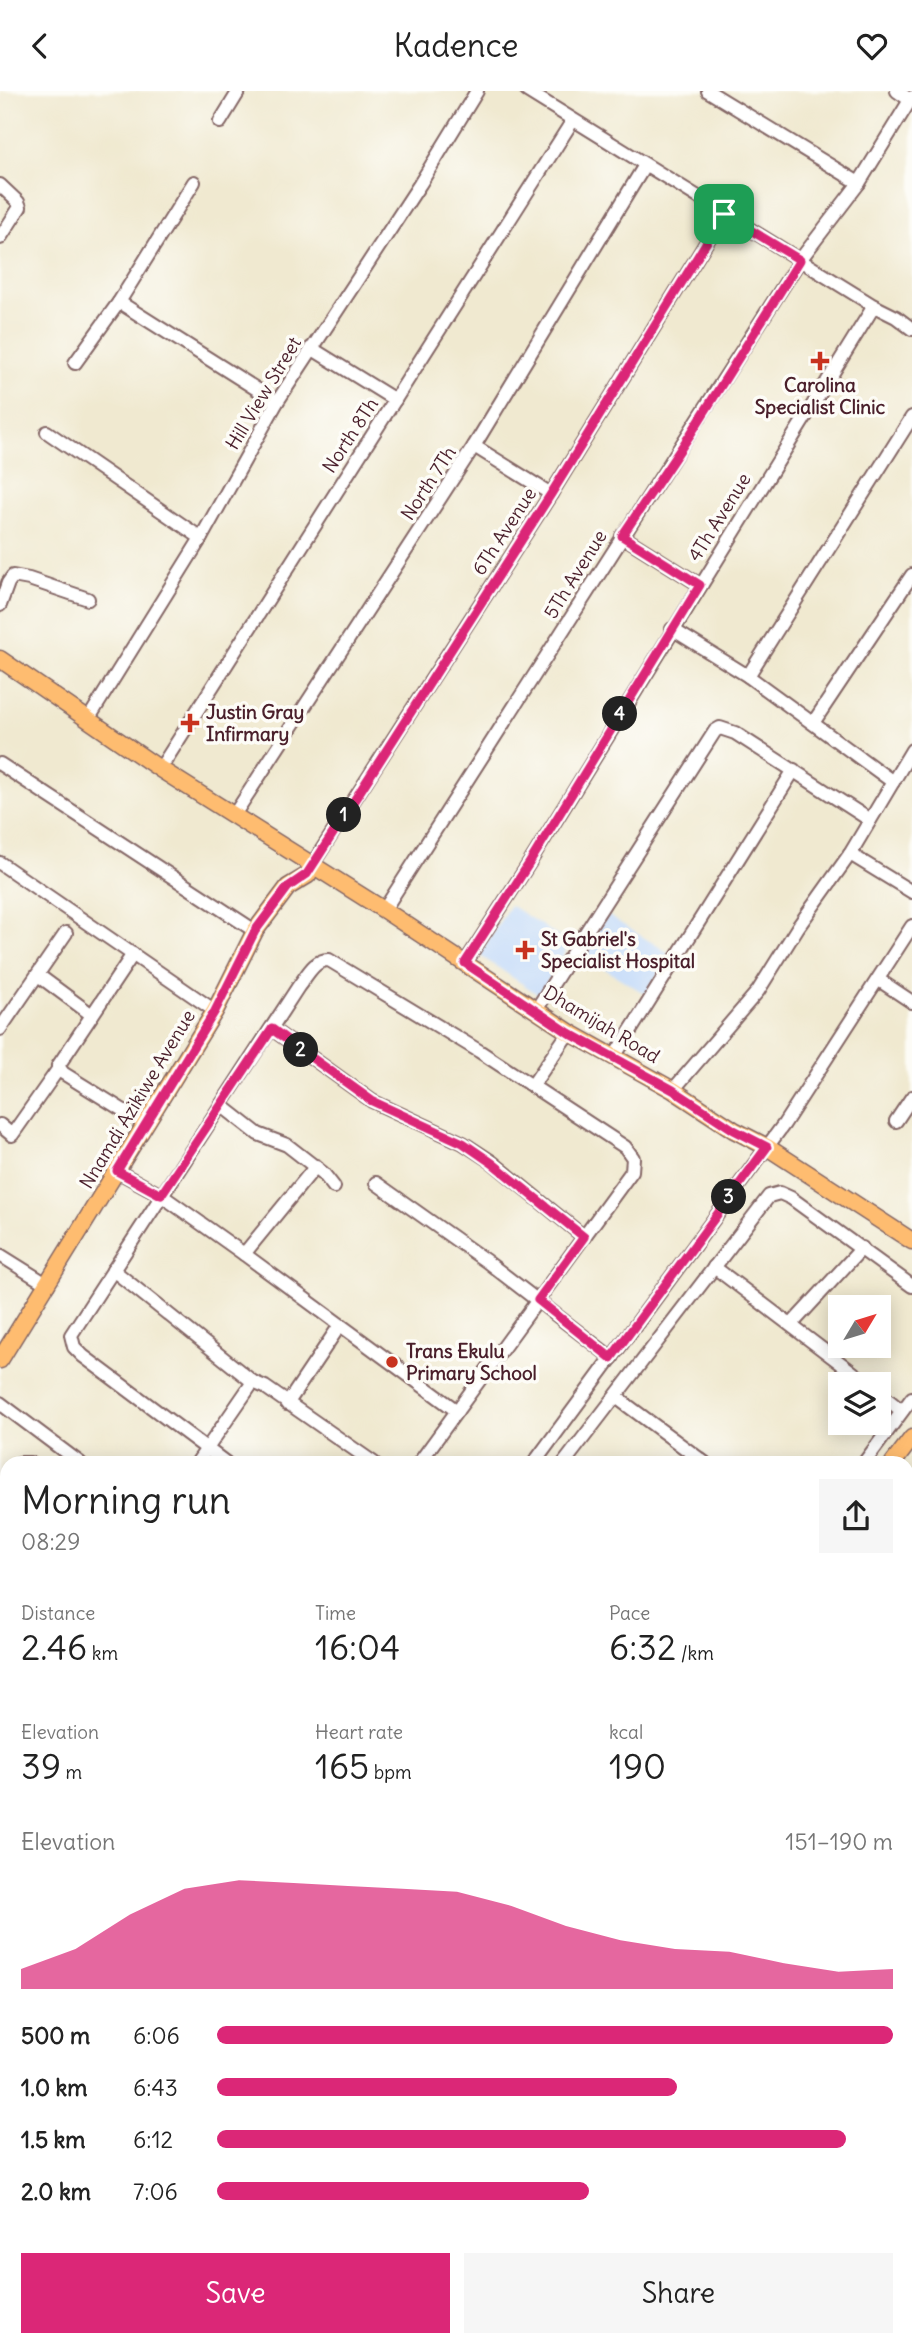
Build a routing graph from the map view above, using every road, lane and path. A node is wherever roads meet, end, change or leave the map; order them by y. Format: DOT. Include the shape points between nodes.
graph roads {
  1 [pos="239,91"];
  2 [pos="477,91"];
  3 [pos="527,91"];
  4 [pos="708,91"];
  5 [pos="897,91"];
  6 [pos="911,98"];
  7 [pos="573,120"];
  8 [pos="220,122"];
  9 [pos="645,165"];
  10 [pos="194,182"];
  11 [pos="859,183"];
  12 [pos="0,185"];
  13 [pos="724,214"];
  14 [pos="0,238"];
  15 [pos="800,260"];
  16 [pos="119,302"];
  17 [pos="874,306"];
  18 [pos="912,329"];
  19 [pos="311,348"];
  20 [pos="75,363"];
  21 [pos="395,400"];
  22 [pos="277,402"];
  23 [pos="912,417"];
  24 [pos="47,432"];
  25 [pos="474,446"];
  26 [pos="551,494"];
  27 [pos="622,536"];
  28 [pos="201,538"];
  29 [pos="912,575"];
  30 [pos="700,585"];
  31 [pos="88,599"];
  32 [pos="0,605"];
  33 [pos="672,629"];
  34 [pos="0,659"];
  35 [pos="748,676"];
  36 [pos="89,718"];
  37 [pos="813,723"];
  38 [pos="912,750"];
  39 [pos="0,764"];
  40 [pos="160,769"];
  41 [pos="794,770"];
  42 [pos="893,782"];
  43 [pos="234,815"];
  44 [pos="870,820"];
  45 [pos="850,854"];
  46 [pos="0,863"];
  47 [pos="312,865"];
  48 [pos="912,892"];
  49 [pos="384,909"];
  50 [pos="912,926"];
  51 [pos="255,931"];
  52 [pos="66,933"];
  53 [pos="133,954"];
  54 [pos="465,963"];
  55 [pos="38,975"];
  56 [pos="878,980"];
  57 [pos="912,1002"];
  58 [pos="536,1010"];
  59 [pos="215,1011"];
  60 [pos="92,1014"];
  61 [pos="0,1029"];
  62 [pos="272,1029"];
  63 [pos="569,1033"];
  64 [pos="614,1056"];
  65 [pos="59,1068"];
  66 [pos="532,1086"];
  67 [pos="673,1090"];
  68 [pos="912,1097"];
  69 [pos="221,1105"];
  70 [pos="896,1121"];
  71 [pos="145,1124"];
  72 [pos="0,1125"];
  73 [pos="767,1147"];
  74 [pos="316,1166"];
  75 [pos="117,1171"];
  76 [pos="376,1183"];
  77 [pos="334,1187"];
  78 [pos="161,1195"];
  79 [pos="584,1237"];
  80 [pos="912,1241"];
  81 [pos="862,1248"];
  82 [pos="244,1254"];
  83 [pos="0,1255"];
  84 [pos="714,1267"];
  85 [pos="113,1270"];
  86 [pos="48,1285"];
  87 [pos="912,1286"];
  88 [pos="538,1300"];
  89 [pos="340,1325"];
  90 [pos="791,1325"];
  91 [pos="611,1358"];
  92 [pos="0,1360"];
  93 [pos="852,1372"];
  94 [pos="259,1385"];
  95 [pos="616,1397"];
  96 [pos="912,1398"];
  97 [pos="891,1402"];
  98 [pos="0,1403"];
  99 [pos="287,1404"];
  100 [pos="457,1411"];
  101 [pos="902,1411"];
  102 [pos="912,1438"];
  103 [pos="207,1450"];
  104 [pos="71,1456"];
  105 [pos="202,1456"];
  106 [pos="216,1456"];
  107 [pos="364,1456"];
  108 [pos="424,1456"];
  109 [pos="539,1456"];
  110 [pos="570,1456"];
  111 [pos="696,1456"];
  112 [pos="869,1456"];
  113 [pos="898,1456"];
  1 -- 8 [label="street"];
  2 -- 19 [label="street, Hill View Street"];
  3 -- 7 [label="street"];
  4 -- 11 [label="street"];
  5 -- 6 [label="street"];
  6 -- 11 [label="street, 5Th Avenue"];
  7 -- 9 [label="street"];
  7 -- 21 [label="street, North 8Th"];
  9 -- 13 [label="street"];
  9 -- 25 [label="street, North 7Th"];
  10 -- 16 [label="street"];
  11 -- 15 [label="street, 5Th Avenue"];
  12 -- 14 [label="street" via="20,207"];
  13 -- 15 [label="street"];
  13 -- 26 [label="street, 6Th Avenue"];
  15 -- 17 [label="street"];
  15 -- 27 [label="street, 5Th Avenue"];
  16 -- 20 [label="street"];
  16 -- 22 [label="street"];
  17 -- 18 [label="street"];
  17 -- 30 [label="street, 4Th Avenue"];
  19 -- 21 [label="street"];
  19 -- 22 [label="street, Hill View Street"];
  21 -- 40 [label="street, North 8Th"];
  22 -- 28 [label="street, Hill View Street"];
  23 -- 35 [label="street"];
  24 -- 28 [label="street"];
  25 -- 26 [label="street"];
  25 -- 43 [label="street, North 7Th"];
  26 -- 47 [label="street, 6Th Avenue"];
  27 -- 30 [label="street"];
  27 -- 49 [label="street, 5Th Avenue"];
  28 -- 36 [label="street, Hill View Street"];
  29 -- 37 [label="street"];
  30 -- 33 [label="street, 4Th Avenue"];
  31 -- 32 [label="street" via="13,576"];
  33 -- 35 [label="street"];
  33 -- 54 [label="street, 4Th Avenue"];
  34 -- 36 [label="main road, Dhamijah Road"];
  35 -- 37 [label="street"];
  36 -- 40 [label="main road, Dhamijah Road"];
  37 -- 42 [label="street"];
  38 -- 42 [label="street"];
  39 -- 51 [label="street"];
  40 -- 43 [label="main road, Dhamijah Road"];
  41 -- 44 [label="street"];
  41 -- 58 [label="street" via="735,733 715,731"];
  41 -- 64 [label="street"];
  42 -- 44 [label="street"];
  43 -- 47 [label="main road, Dhamijah Road"];
  44 -- 45 [label="street"];
  45 -- 48 [label="street"];
  45 -- 67 [label="street" via="758,991"];
  46 -- 53 [label="street"];
  47 -- 49 [label="main road, Dhamijah Road"];
  47 -- 51 [label="main road, Nnamdi Azikiwe Avenue" via="288,887"];
  49 -- 54 [label="main road, Dhamijah Road"];
  50 -- 56 [label="street"];
  51 -- 59 [label="main road, Nnamdi Azikiwe Avenue"];
  52 -- 55 [label="street"];
  53 -- 59 [label="street"];
  53 -- 60 [label="street"];
  54 -- 58 [label="main road, Dhamijah Road"];
  55 -- 60 [label="street"];
  55 -- 61 [label="street"];
  56 -- 57 [label="street"];
  56 -- 73 [label="street"];
  58 -- 63 [label="main road, Dhamijah Road"];
  59 -- 71 [label="main road, Nnamdi Azikiwe Avenue"];
  60 -- 65 [label="street"];
  62 -- 66 [label="street" via="316,963 329,960"];
  62 -- 69 [label="street"];
  62 -- 79 [label="street" via="372,1101 463,1143"];
  63 -- 64 [label="main road, Dhamijah Road"];
  63 -- 66 [label="street"];
  64 -- 67 [label="main road, Dhamijah Road"];
  65 -- 71 [label="street"];
  65 -- 72 [label="street" via="12,1135"];
  66 -- 79 [label="street" via="625,1147 634,1158 632,1171"];
  67 -- 73 [label="main road, Dhamijah Road"];
  68 -- 70 [label="street"];
  69 -- 74 [label="street" via="258,1134 287,1145"];
  69 -- 78 [label="street"];
  71 -- 75 [label="main road, Nnamdi Azikiwe Avenue"];
  73 -- 80 [label="main road, Dhamijah Road"];
  73 -- 91 [label="street"];
  74 -- 77 [label="street"];
  74 -- 82 [label="street"];
  75 -- 78 [label="street"];
  75 -- 86 [label="main road, Nnamdi Azikiwe Avenue"];
  76 -- 88 [label="street"];
  78 -- 82 [label="street"];
  78 -- 85 [label="street"];
  79 -- 88 [label="street"];
  81 -- 84 [label="street" via="792,1198 775,1194 765,1199"];
  81 -- 87 [label="street"];
  81 -- 90 [label="street"];
  82 -- 89 [label="street"];
  83 -- 86 [label="street"];
  84 -- 90 [label="street"];
  84 -- 95 [label="street"];
  85 -- 94 [label="street"];
  85 -- 103 [label="street" via="76,1325 71,1335 74,1347"];
  86 -- 92 [label="main road, Nnamdi Azikiwe Avenue"];
  88 -- 91 [label="street"];
  88 -- 100 [label="street"];
  89 -- 99 [label="street"];
  89 -- 100 [label="street"];
  90 -- 93 [label="street"];
  91 -- 109 [label="street"];
  94 -- 99 [label="street"];
  94 -- 103 [label="street"];
  95 -- 110 [label="street"];
  95 -- 111 [label="street"];
  96 -- 101 [label="street"];
  97 -- 101 [label="street"];
  98 -- 104 [label="street"];
  99 -- 107 [label="street"];
  100 -- 108 [label="street"];
  101 -- 112 [label="street"];
  102 -- 113 [label="main road"];
  103 -- 105 [label="street"];
  103 -- 106 [label="street"];
}
